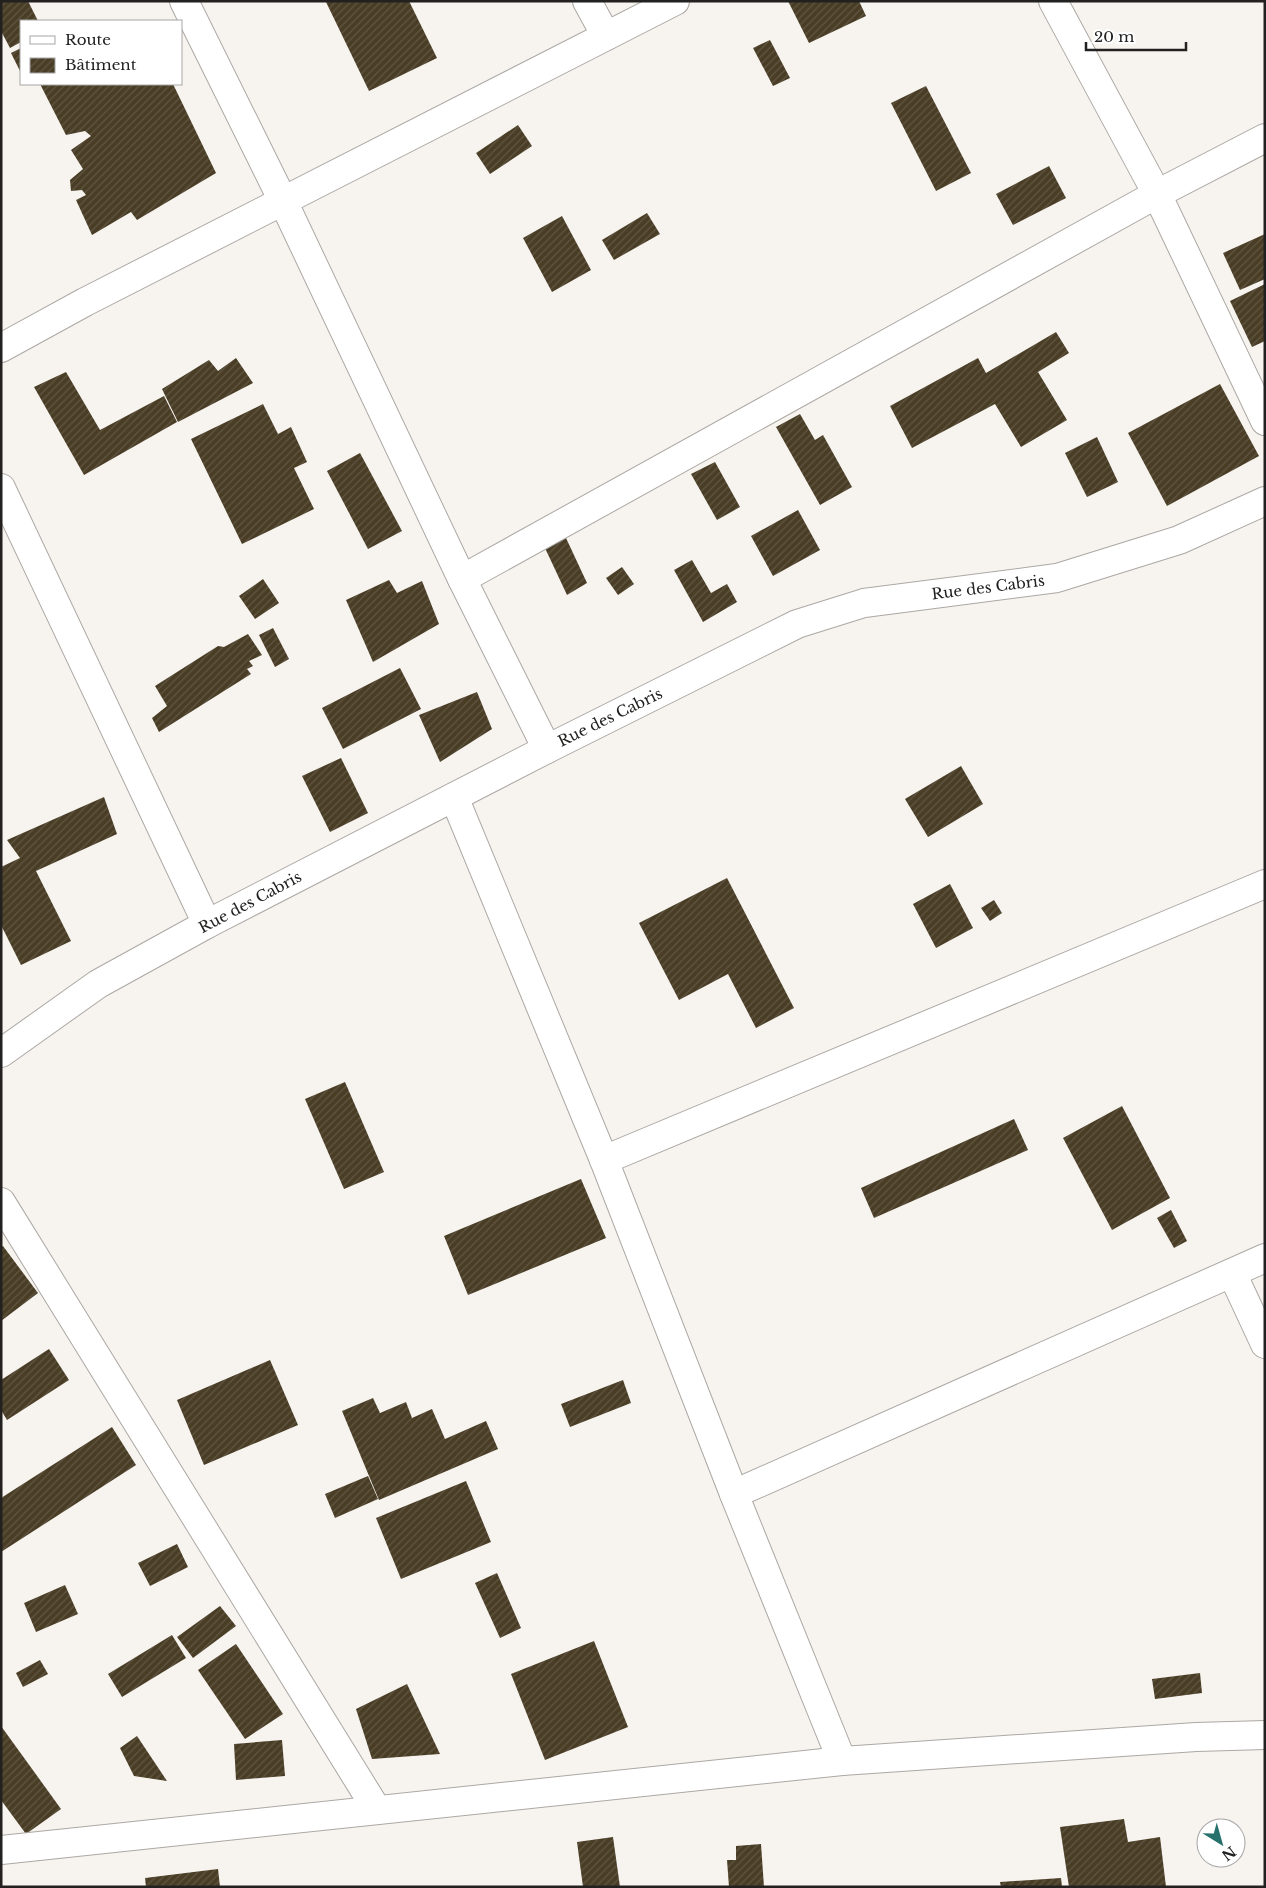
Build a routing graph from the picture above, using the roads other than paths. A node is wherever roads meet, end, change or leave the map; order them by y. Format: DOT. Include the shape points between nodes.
graph roads {
  1 [pos="184,1"];
  2 [pos="587,1"];
  3 [pos="675,1"];
  4 [pos="1053,1"];
  5 [pos="606,36"];
  6 [pos="1265,138"];
  7 [pos="1157,194"];
  8 [pos="283,201"];
  9 [pos="1,348"];
  10 [pos="1265,421"];
  11 [pos="1,488"];
  12 [pos="1265,501"];
  13 [pos="462,579"];
  14 [pos="547,749"];
  15 [pos="454,797"];
  16 [pos="1265,884"];
  17 [pos="207,924"];
  18 [pos="1,1053"];
  19 [pos="604,1160"];
  20 [pos="1,1202"];
  21 [pos="1265,1258"];
  22 [pos="1232,1273"];
  23 [pos="1265,1344"];
  24 [pos="734,1494"];
  25 [pos="1265,1735"];
  26 [pos="842,1761"];
  27 [pos="377,1810"];
  28 [pos="1,1850"];
  1 -- 8 [label="street"];
  2 -- 5 [label="street"];
  3 -- 5 [label="street"];
  4 -- 7 [label="street"];
  5 -- 8 [label="street"];
  6 -- 7 [label="street"];
  7 -- 10 [label="street"];
  7 -- 13 [label="street"];
  8 -- 9 [label="street"];
  8 -- 13 [label="street"];
  11 -- 17 [label="street"];
  12 -- 14 [label="street, Rue des Cabris" via="1179,540 1057,578 864,603 797,624"];
  13 -- 14 [label="street"];
  14 -- 15 [label="street, Rue des Cabris"];
  15 -- 17 [label="street, Rue des Cabris"];
  15 -- 19 [label="street"];
  16 -- 19 [label="street"];
  17 -- 18 [label="street, Rue des Cabris" via="98,984"];
  19 -- 24 [label="street"];
  20 -- 27 [label="street"];
  21 -- 22 [label="street"];
  22 -- 23 [label="street"];
  22 -- 24 [label="street"];
  24 -- 26 [label="street"];
  25 -- 26 [label="street"];
  26 -- 27 [label="street"];
  27 -- 28 [label="street"];
}
